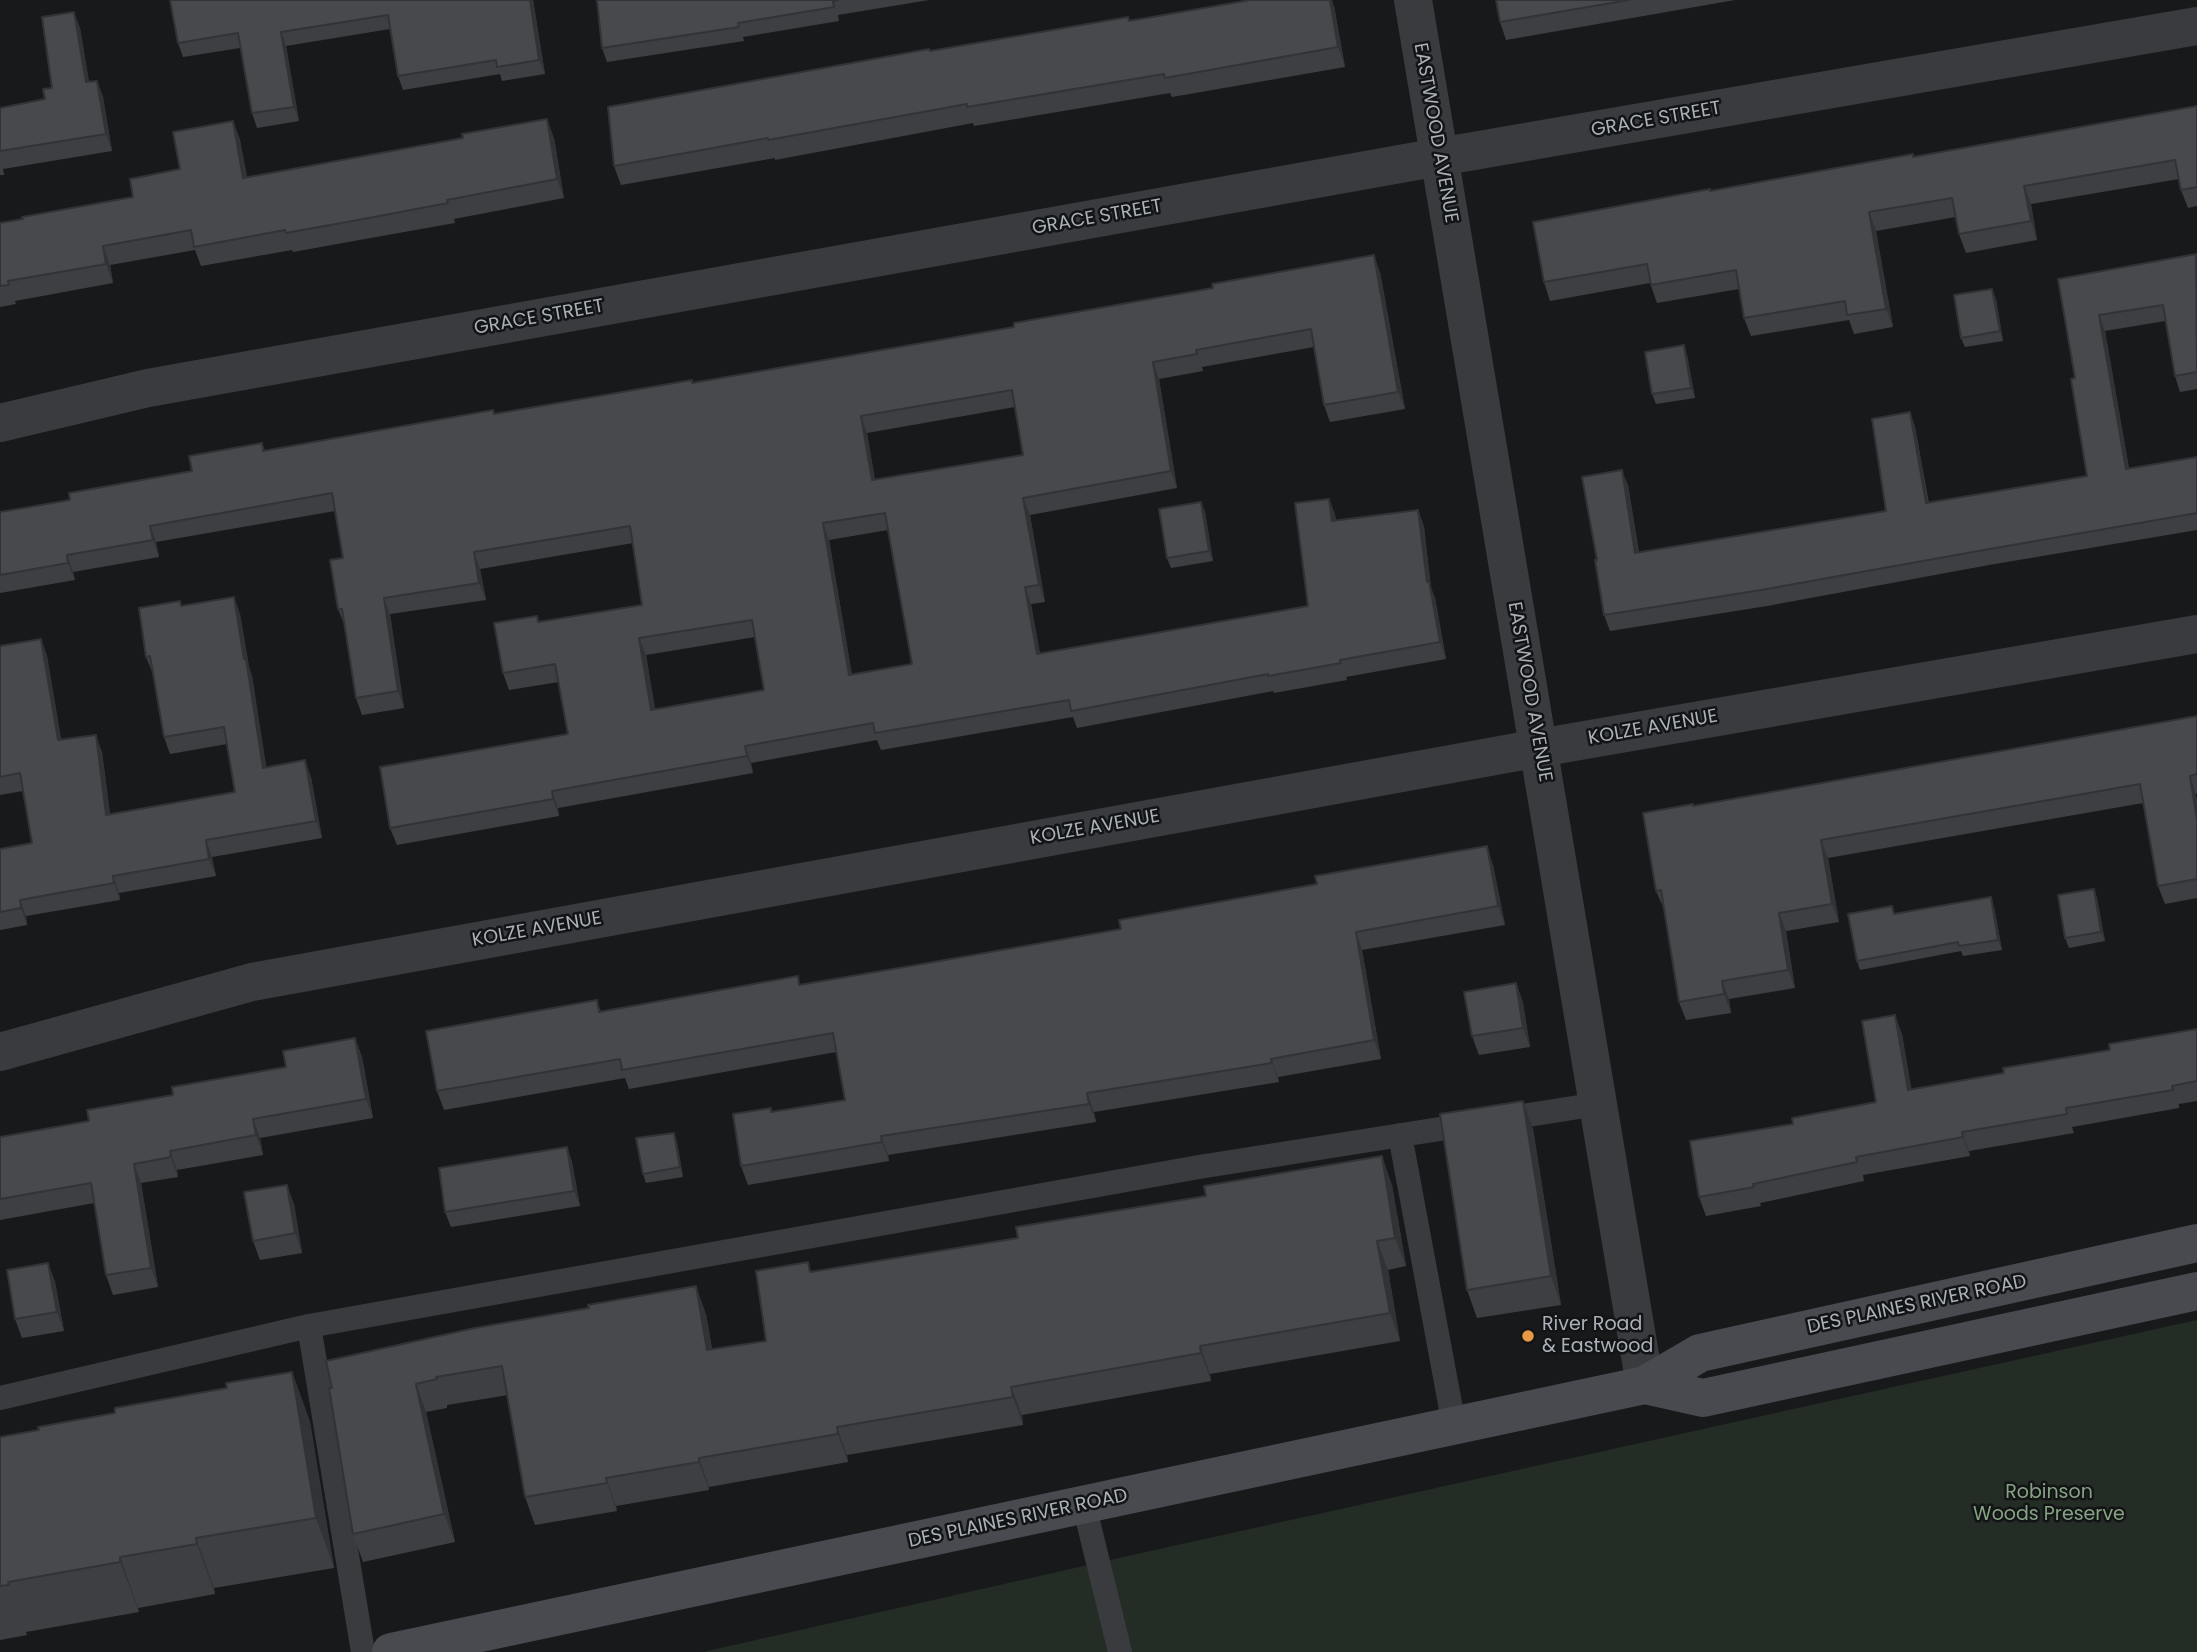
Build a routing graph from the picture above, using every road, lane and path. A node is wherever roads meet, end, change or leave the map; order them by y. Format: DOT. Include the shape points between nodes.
graph roads {
  1 [pos="1413,0"];
  2 [pos="2197,26"];
  3 [pos="1439,157"];
  4 [pos="0,423"];
  5 [pos="2197,634"];
  6 [pos="1539,748"];
  7 [pos="0,1052"];
  8 [pos="1598,1104"];
  9 [pos="1400,1135"];
  10 [pos="2197,1243"];
  11 [pos="2197,1291"];
  12 [pos="309,1326"];
  13 [pos="1645,1385"];
  14 [pos="0,1398"];
  15 [pos="1454,1425"];
  16 [pos="1084,1504"];
  17 [pos="363,1652"];
  18 [pos="391,1652"];
  19 [pos="1120,1652"];
  1 -- 3 [label="street, EASTWOOD AVENUE"];
  2 -- 3 [label="street, GRACE STREET"];
  3 -- 4 [label="street, GRACE STREET" via="148,388"];
  3 -- 6 [label="street, EASTWOOD AVENUE"];
  5 -- 6 [label="street, KOLZE AVENUE"];
  6 -- 7 [label="street, KOLZE AVENUE" via="253,982"];
  6 -- 8 [label="street, EASTWOOD AVENUE"];
  8 -- 9 [label="lane"];
  8 -- 13 [label="street, EASTWOOD AVENUE"];
  9 -- 12 [label="lane"];
  9 -- 15 [label="lane"];
  10 -- 13 [label="main road, DES PLAINES RIVER ROAD" via="1700,1353"];
  11 -- 13 [label="main road, DES PLAINES RIVER ROAD" via="1703,1398"];
  12 -- 14 [label="lane"];
  12 -- 17 [label="lane"];
  13 -- 15 [label="main road, DES PLAINES RIVER ROAD"];
  15 -- 16 [label="main road, DES PLAINES RIVER ROAD"];
  16 -- 18 [label="main road, DES PLAINES RIVER ROAD"];
  16 -- 19 [label="lane"];
}
